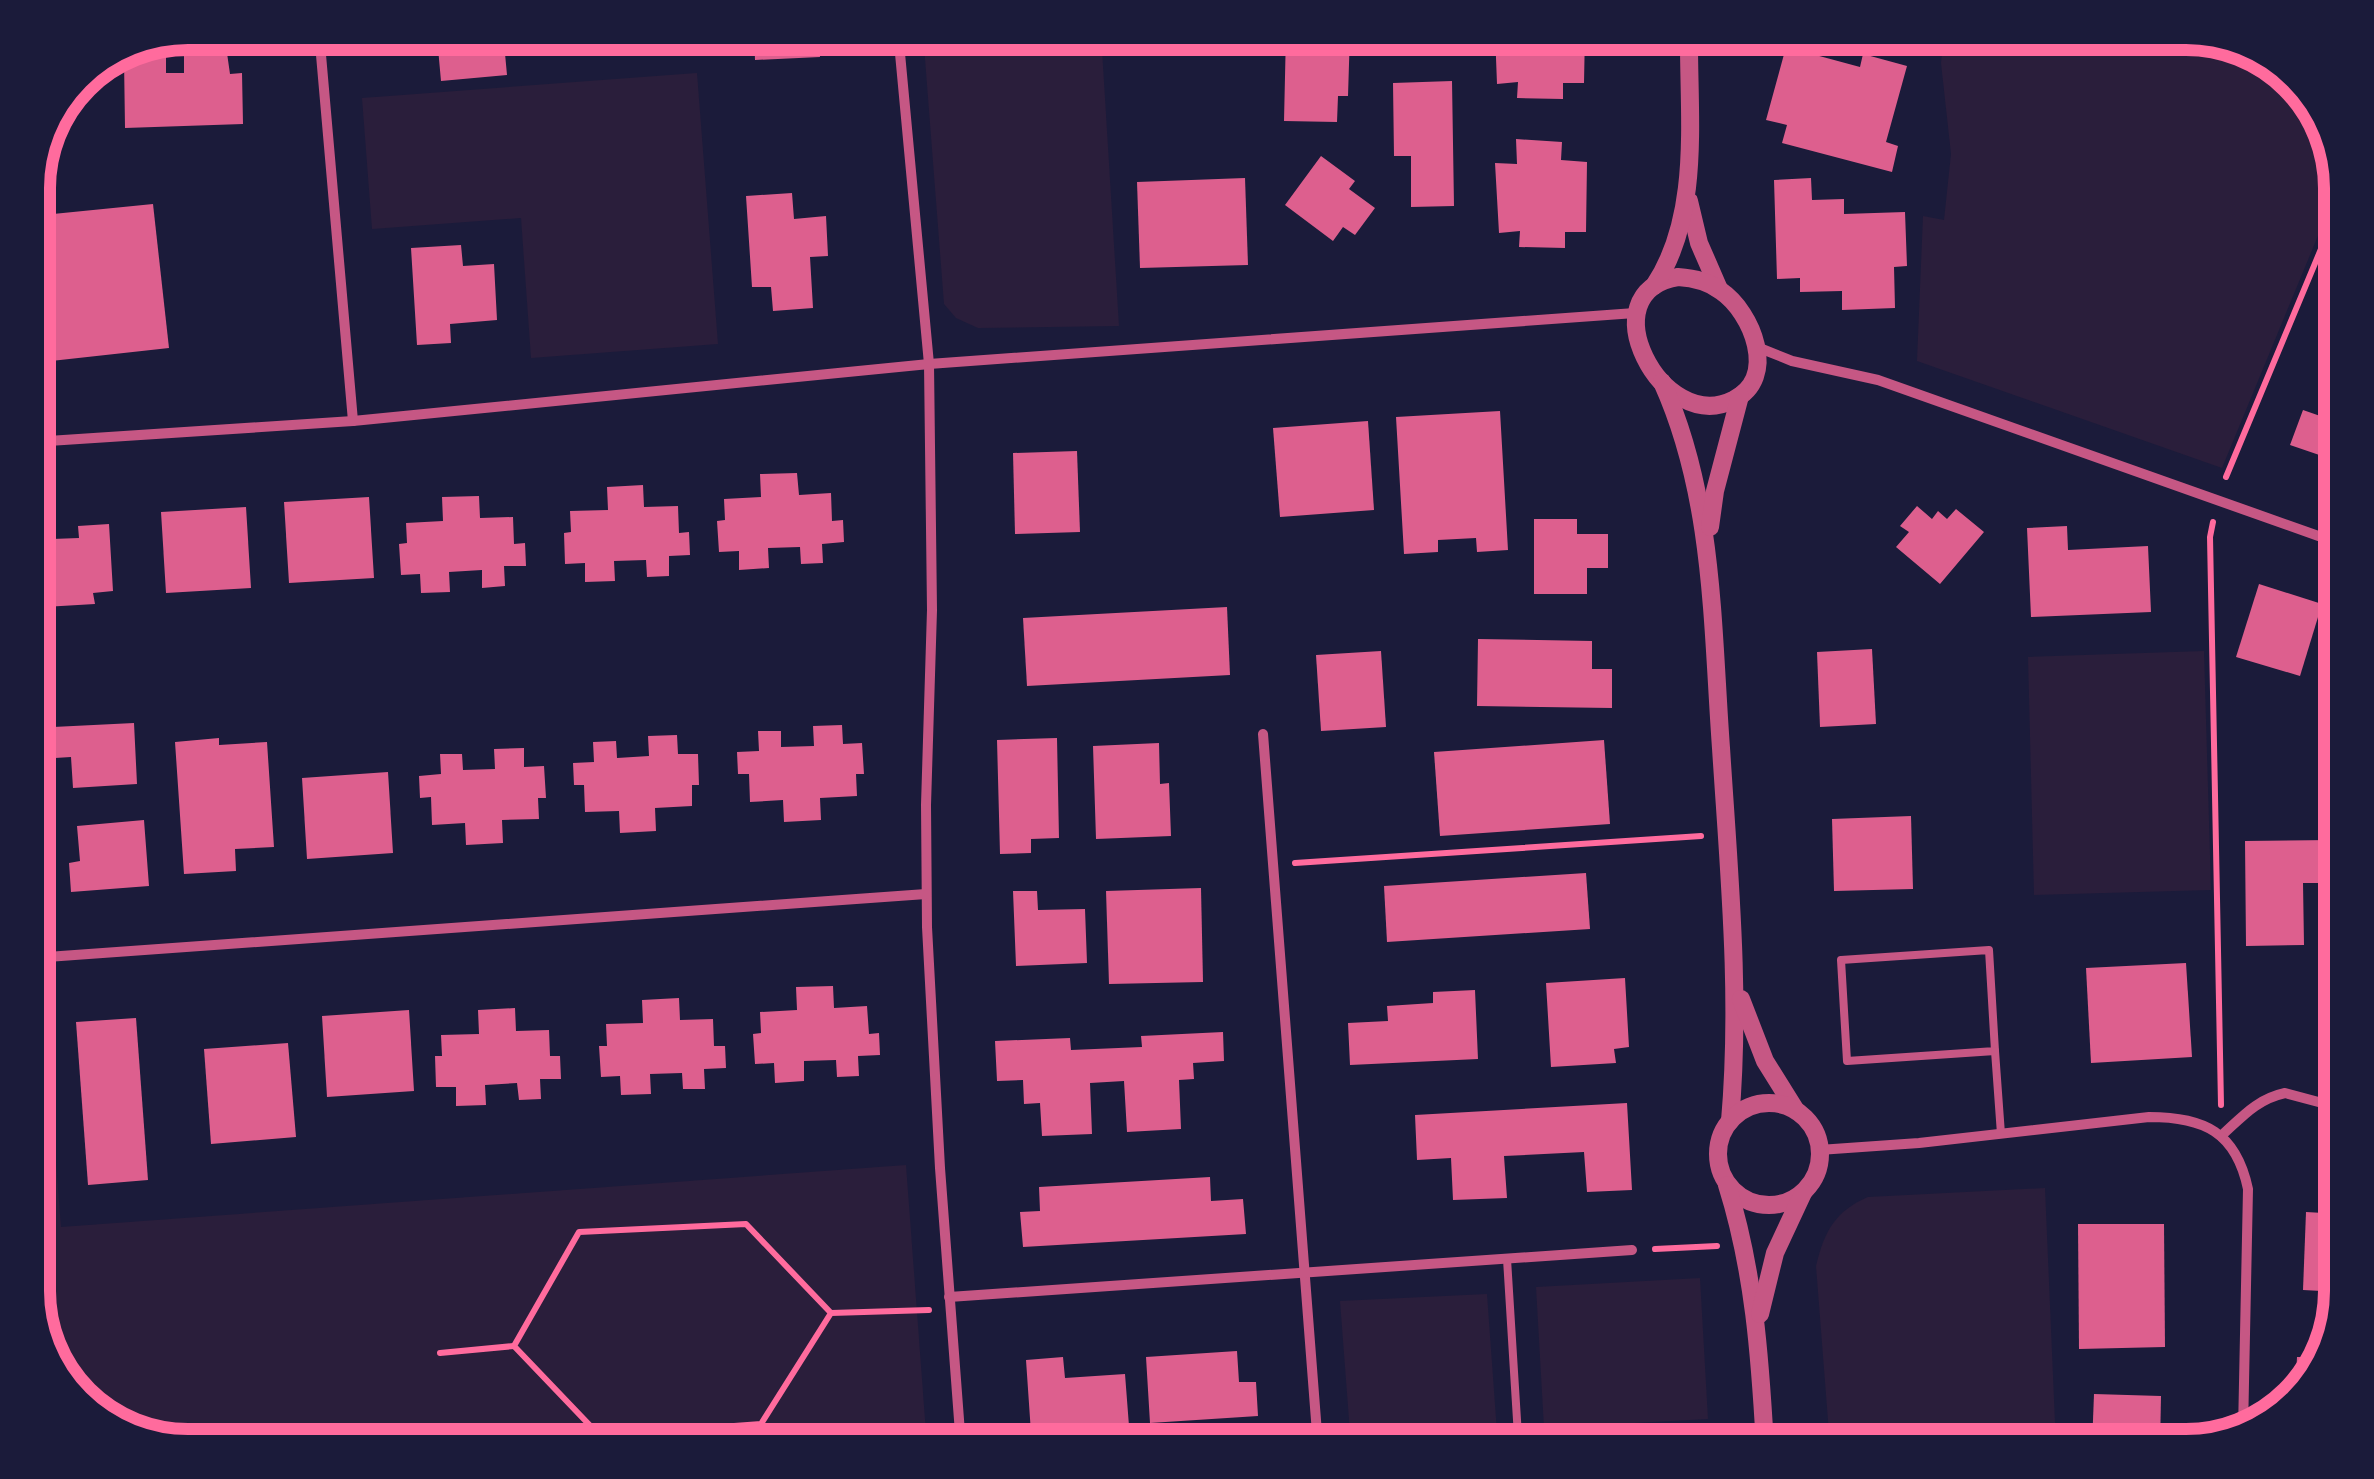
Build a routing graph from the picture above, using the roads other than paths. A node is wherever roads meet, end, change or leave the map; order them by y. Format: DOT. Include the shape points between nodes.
graph roads {
  1 [pos="321,50"];
  2 [pos="900,50"];
  3 [pos="1689,50"];
  4 [pos="1687,188"];
  5 [pos="1654,286"];
  6 [pos="1723,292"];
  7 [pos="1635,312"];
  8 [pos="1757,347"];
  9 [pos="929,364"];
  10 [pos="1662,382"];
  11 [pos="1740,396"];
  12 [pos="352,421"];
  13 [pos="50,441"];
  14 [pos="2324,538"];
  15 [pos="1708,552"];
  16 [pos="1263,734"];
  17 [pos="926,894"];
  18 [pos="50,956"];
  19 [pos="1736,982"];
  20 [pos="1995,1052"];
  21 [pos="2324,1103"];
  22 [pos="1799,1113"];
  23 [pos="1730,1121"];
  24 [pos="2000,1134"];
  25 [pos="2221,1136"];
  26 [pos="1819,1150"];
  27 [pos="1727,1184"];
  28 [pos="1805,1190"];
  29 [pos="1632,1250"];
  30 [pos="1506,1259"];
  31 [pos="1304,1273"];
  32 [pos="950,1303"];
  33 [pos="1758,1329"];
  34 [pos="2243,1417"];
  35 [pos="960,1429"];
  36 [pos="1317,1429"];
  37 [pos="1518,1429"];
  38 [pos="1764,1429"];
  1 -- 12 [label="street"];
  2 -- 9 [label="street"];
  3 -- 4 [label="street"];
  4 -- 5 [label="street" via="1669,263"];
  4 -- 6 [label="street" via="1698,244"];
  5 -- 6 [label="street" via="1687,277"];
  5 -- 7 [label="street"];
  6 -- 8 [label="street" via="1746,317"];
  7 -- 9 [label="street"];
  7 -- 10 [label="street" via="1642,354"];
  8 -- 11 [label="street" via="1754,375"];
  8 -- 14 [label="street" via="1878,380"];
  9 -- 12 [label="street"];
  9 -- 17 [label="street"];
  10 -- 11 [label="street" via="1706,405"];
  10 -- 15 [label="street" via="1690,457"];
  11 -- 15 [label="street"];
  12 -- 13 [label="street"];
  15 -- 19 [label="street"];
  16 -- 31 [label="street"];
  17 -- 18 [label="street"];
  17 -- 32 [label="street"];
  19 -- 22 [label="street" via="1764,1061"];
  19 -- 23 [label="street"];
  20 -- 20 [label="lane" via="1989,950 1841,960 1847,1061"];
  20 -- 24 [label="lane"];
  21 -- 25 [label="street" via="2284,1093 2260,1099"];
  22 -- 23 [label="street" via="1760,1104"];
  22 -- 26 [label="street"];
  23 -- 27 [label="street" via="1718,1154"];
  24 -- 25 [label="street" via="2169,1117 2203,1124"];
  24 -- 26 [label="street"];
  25 -- 34 [label="street" via="2238,1154 2248,1189"];
  26 -- 28 [label="street"];
  27 -- 28 [label="street" via="1745,1200 1768,1205"];
  27 -- 33 [label="street"];
  28 -- 33 [label="street" via="1775,1253"];
  29 -- 30 [label="street"];
  30 -- 31 [label="street"];
  30 -- 37 [label="lane"];
  31 -- 32 [label="street"];
  31 -- 36 [label="street"];
  32 -- 35 [label="street"];
  33 -- 38 [label="street"];
}
